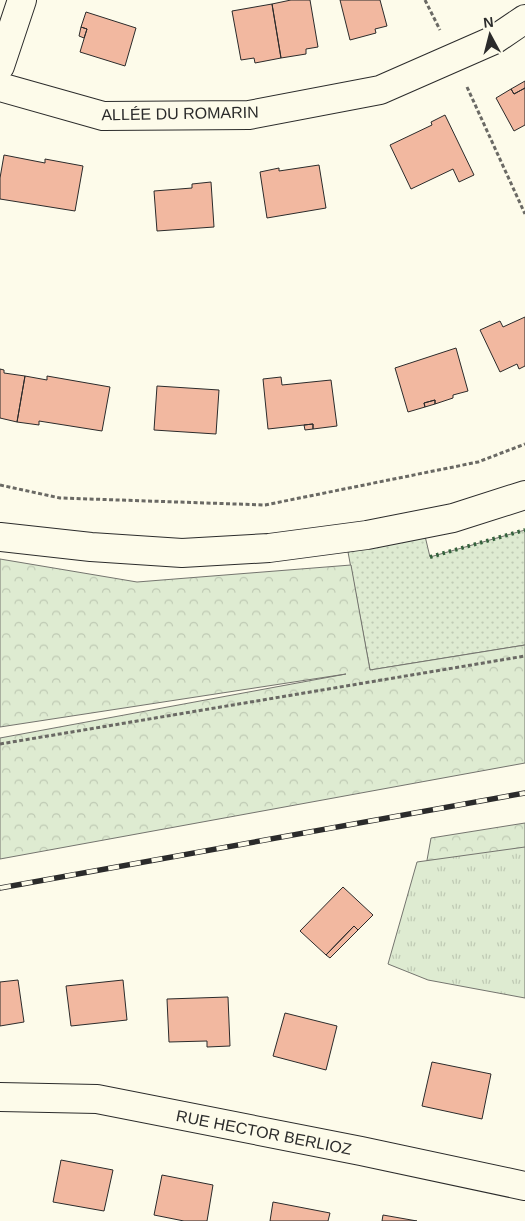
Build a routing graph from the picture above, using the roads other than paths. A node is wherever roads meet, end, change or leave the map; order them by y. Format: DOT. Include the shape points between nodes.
graph roads {
  1 [pos="22,0"];
  2 [pos="525,19"];
  3 [pos="0,66"];
  4 [pos="0,87"];
  5 [pos="525,495"];
  6 [pos="0,537"];
  7 [pos="0,1096"];
  8 [pos="525,1186"];
  1 -- 3 [label="street"];
  2 -- 4 [label="street, ALLÉE DU ROMARIN" via="494,40 380,90 249,115 103,116"];
  5 -- 6 [label="street" via="453,518 366,535 269,548 182,553"];
  7 -- 8 [label="street, RUE HECTOR BERLIOZ" via="97,1099"];
}
